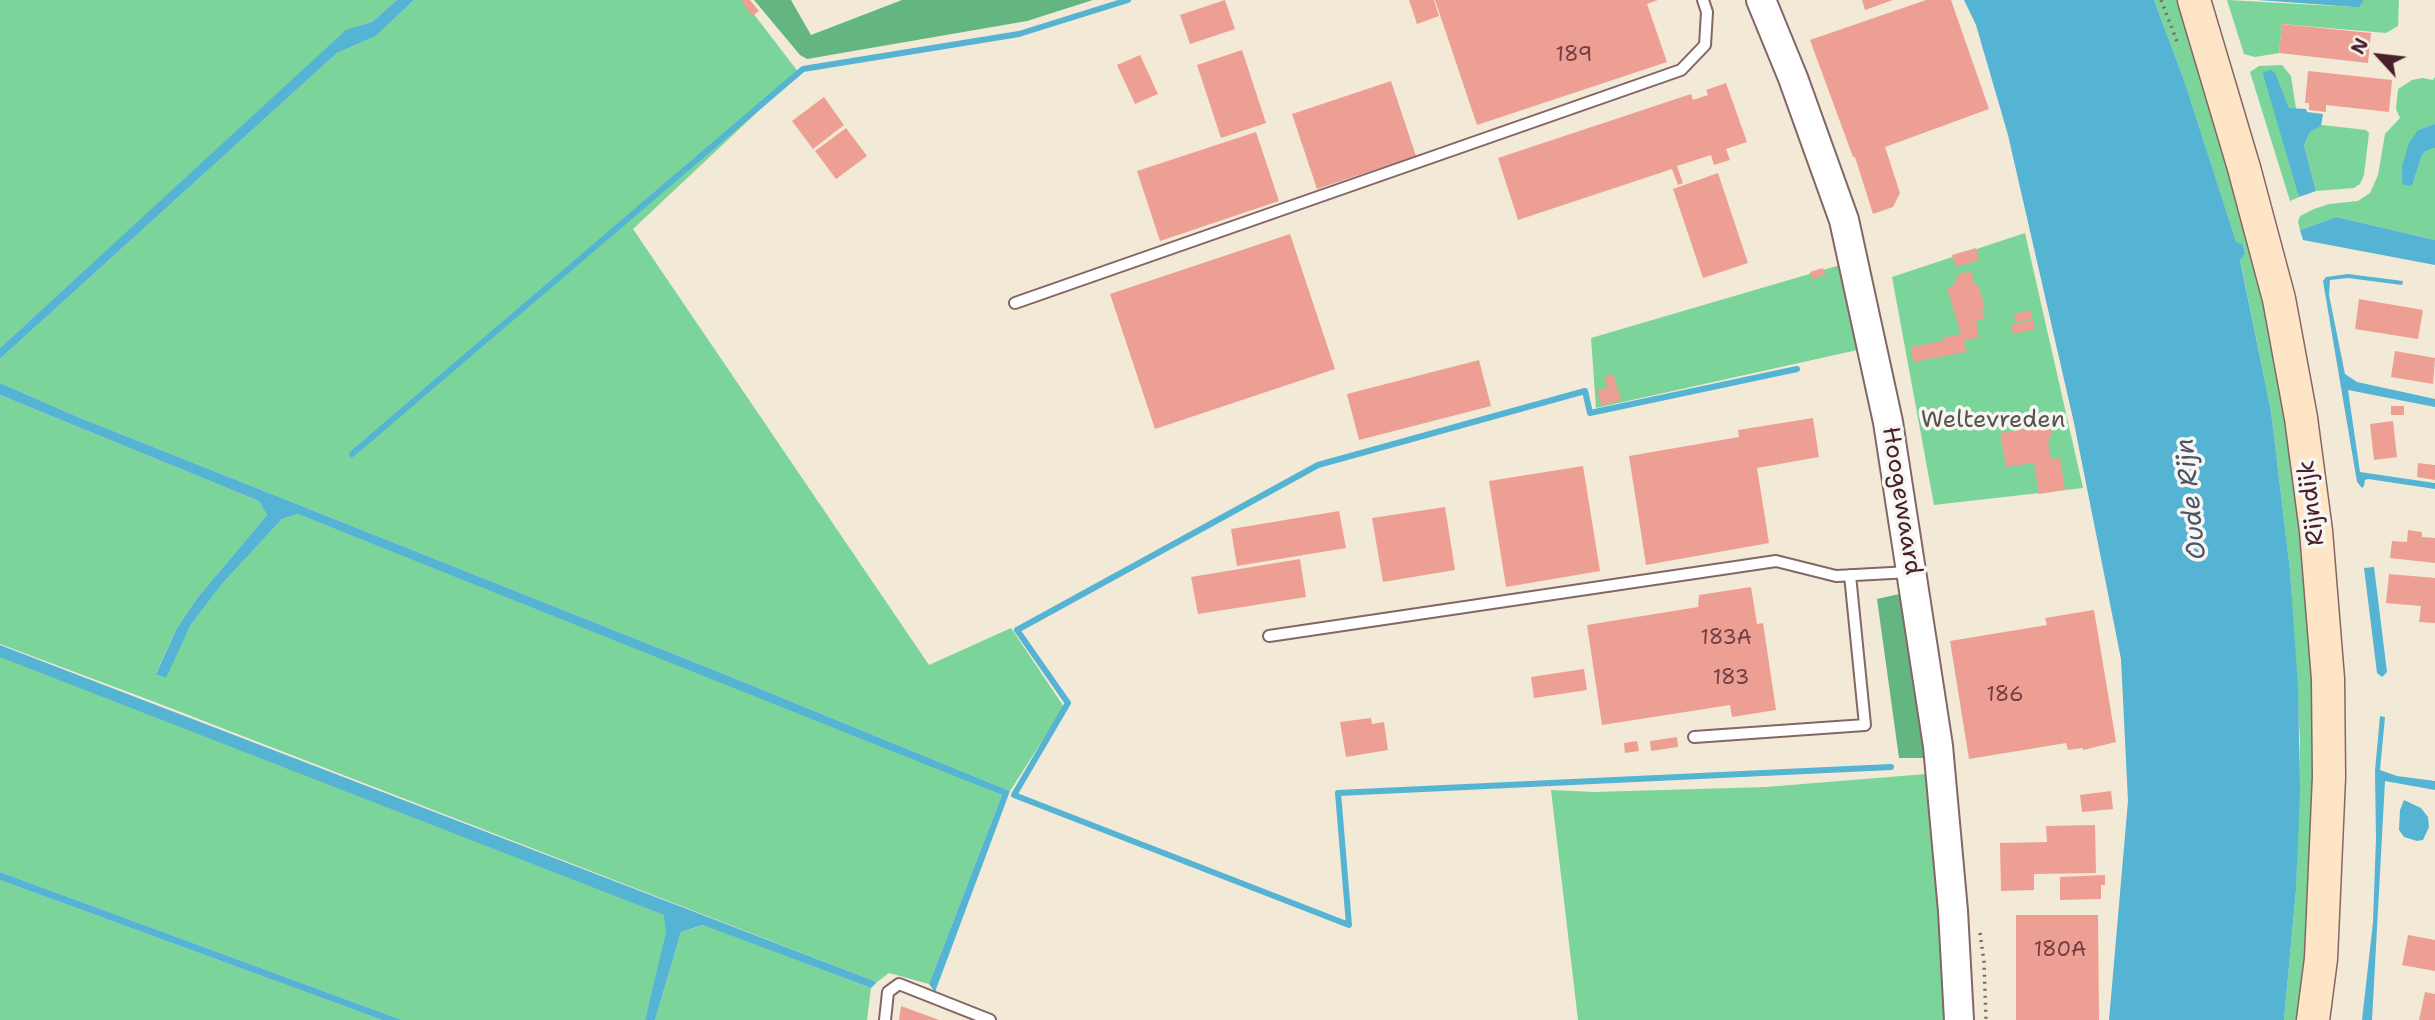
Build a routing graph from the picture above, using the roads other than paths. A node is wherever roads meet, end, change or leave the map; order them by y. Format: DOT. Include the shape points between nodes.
graph roads {
  1 [pos="1703,0"];
  2 [pos="1761,0"];
  3 [pos="2194,0"];
  4 [pos="1015,303"];
  5 [pos="1913,572"];
  6 [pos="1850,575"];
  7 [pos="1269,636"];
  8 [pos="1694,737"];
  9 [pos="885,1020"];
  10 [pos="990,1020"];
  11 [pos="1959,1020"];
  12 [pos="2313,1020"];
  1 -- 4 [label="lane" via="1705,45 1681,70"];
  2 -- 5 [label="street, Hoogewaard" via="1849,238 1888,422"];
  3 -- 12 [label="main road, Rijndijk" via="2279,299 2316,531 2328,679 2329,777 2322,946"];
  5 -- 6 [label="lane"];
  5 -- 11 [label="street, Hoogewaard" via="1938,746"];
  6 -- 7 [label="lane" via="1836,576 1776,561"];
  6 -- 8 [label="lane" via="1865,725"];
  9 -- 10 [label="lane" via="888,992 899,984"];
}
